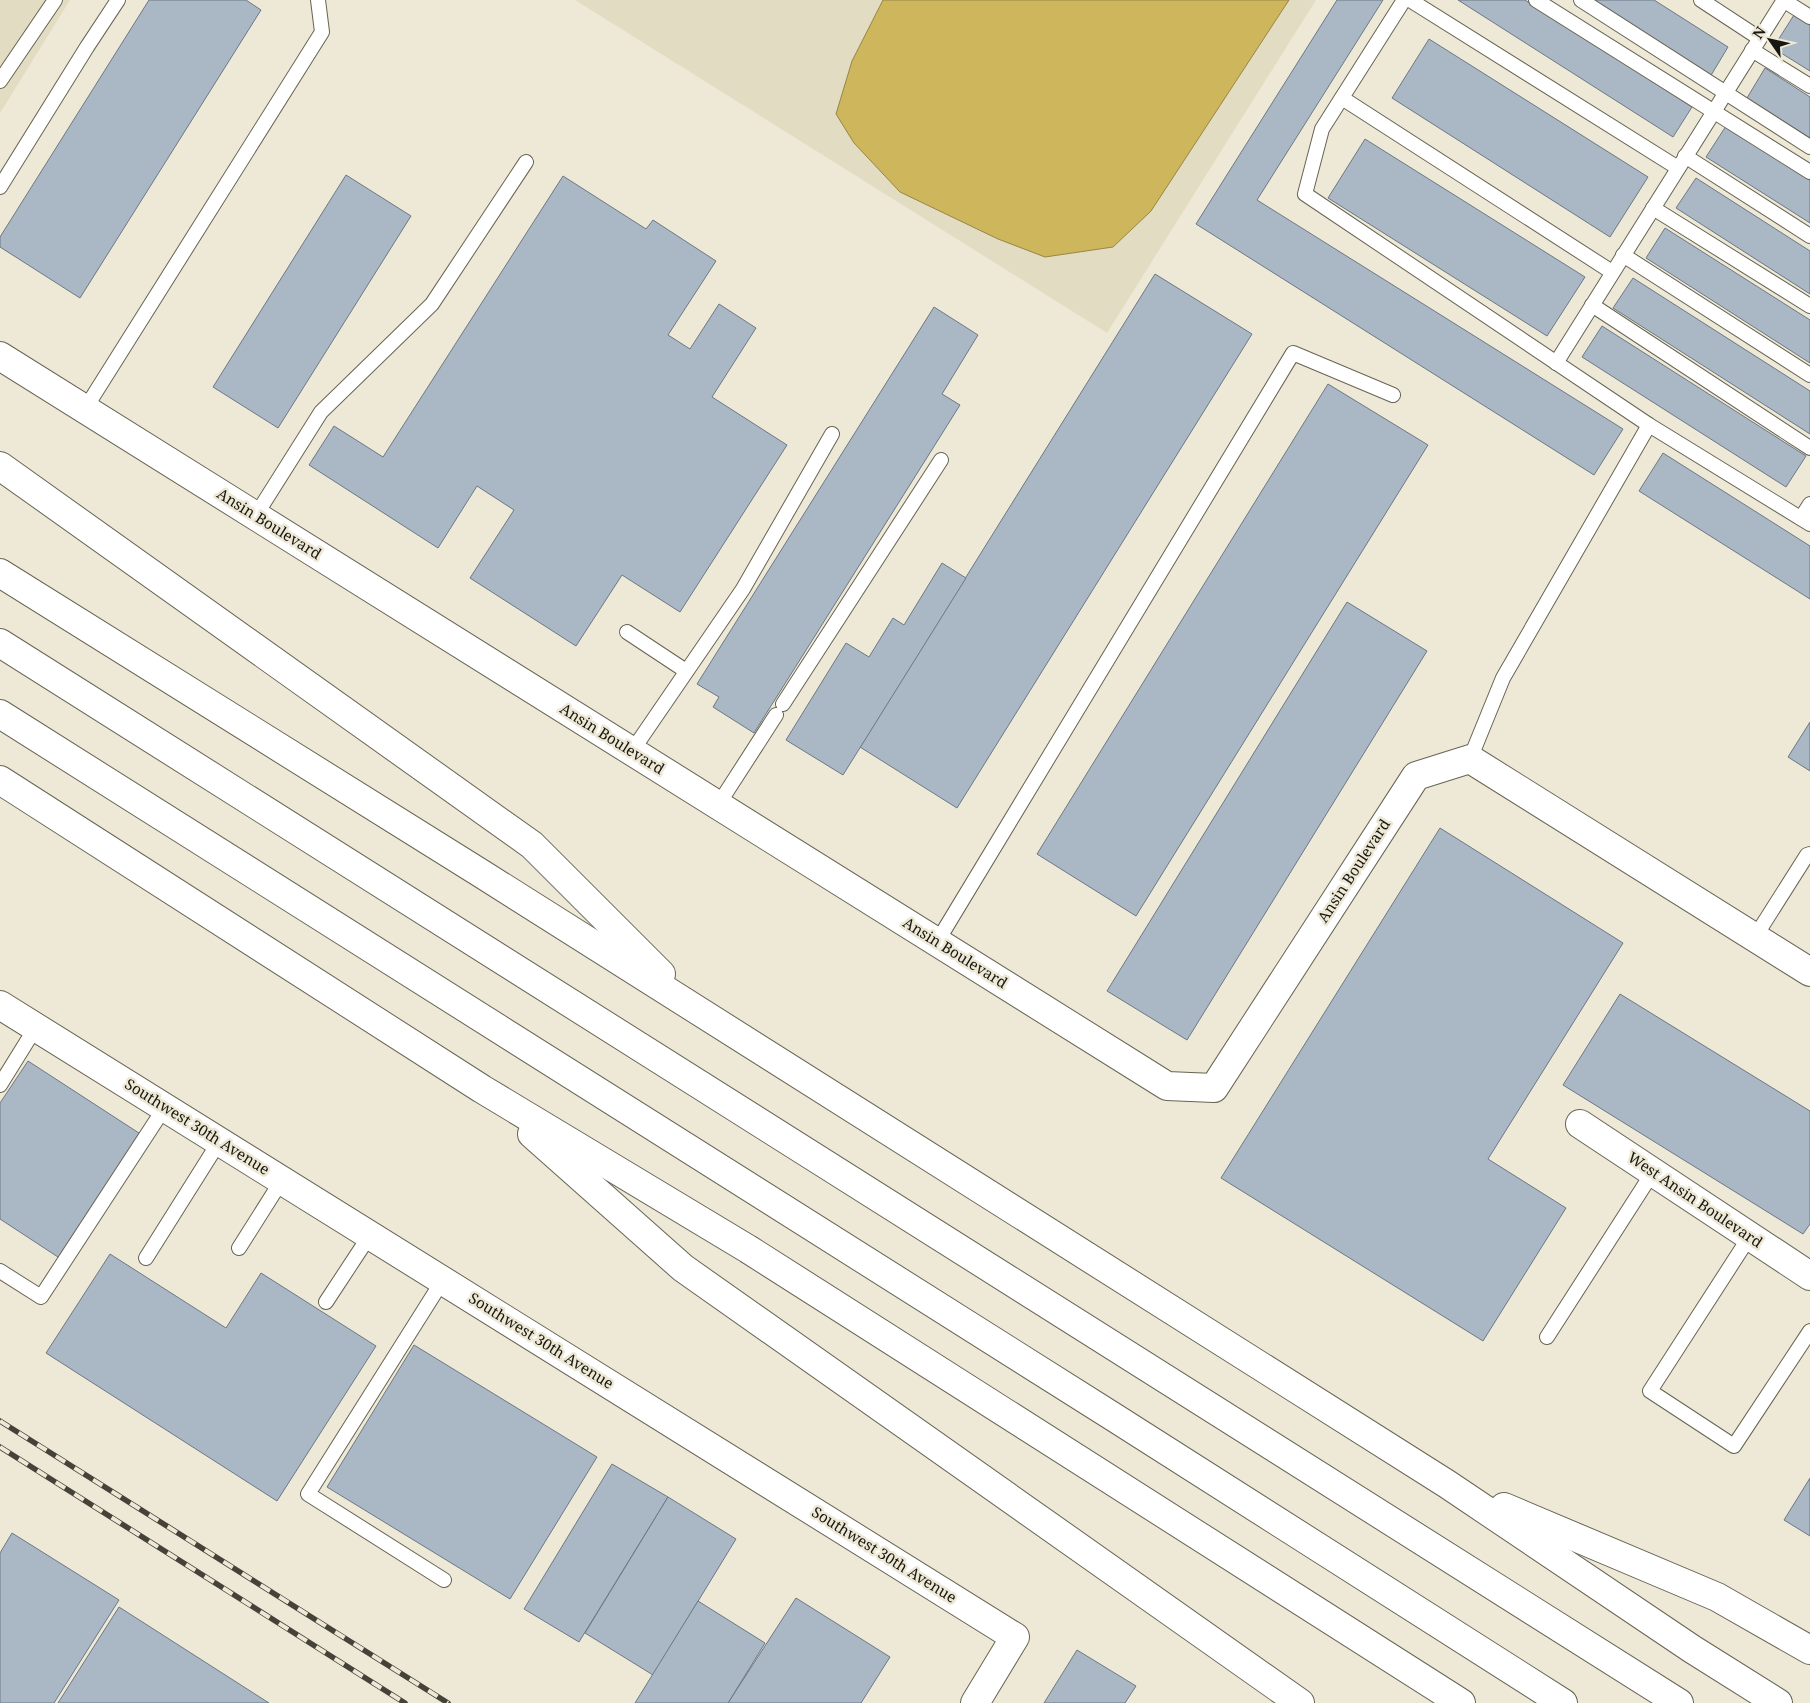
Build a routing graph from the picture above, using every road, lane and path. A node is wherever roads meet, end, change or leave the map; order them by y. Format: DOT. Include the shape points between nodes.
graph roads {
  1 [pos="55,0"];
  2 [pos="118,0"];
  3 [pos="318,0"];
  4 [pos="1404,0"];
  5 [pos="1410,0"];
  6 [pos="1536,0"];
  7 [pos="1581,0"];
  8 [pos="1701,0"];
  9 [pos="1783,0"];
  10 [pos="1810,17"];
  11 [pos="1759,38"];
  12 [pos="1752,50"];
  13 [pos="0,81"];
  14 [pos="1810,86"];
  15 [pos="1724,93"];
  16 [pos="1342,98"];
  17 [pos="1713,110"];
  18 [pos="1810,147"];
  19 [pos="526,162"];
  20 [pos="1682,162"];
  21 [pos="1810,172"];
  22 [pos="0,187"];
  23 [pos="1653,208"];
  24 [pos="1810,236"];
  25 [pos="1624,255"];
  26 [pos="1612,272"];
  27 [pos="1592,304"];
  28 [pos="1810,306"];
  29 [pos="0,356"];
  30 [pos="1556,363"];
  31 [pos="1810,375"];
  32 [pos="1393,395"];
  33 [pos="85,409"];
  34 [pos="1649,425"];
  35 [pos="832,434"];
  36 [pos="1810,448"];
  37 [pos="941,460"];
  38 [pos="0,466"];
  39 [pos="1810,504"];
  40 [pos="256,515"];
  41 [pos="1806,521"];
  42 [pos="0,573"];
  43 [pos="627,632"];
  44 [pos="0,643"];
  45 [pos="686,671"];
  46 [pos="0,714"];
  47 [pos="632,751"];
  48 [pos="1470,759"];
  49 [pos="0,780"];
  50 [pos="718,805"];
  51 [pos="1810,854"];
  52 [pos="1755,937"];
  53 [pos="937,942"];
  54 [pos="1810,972"];
  55 [pos="0,1005"];
  56 [pos="698,1011"];
  57 [pos="36,1028"];
  58 [pos="0,1085"];
  59 [pos="482,1090"];
  60 [pos="165,1108"];
  61 [pos="1580,1124"];
  62 [pos="219,1142"];
  63 [pos="1653,1172"];
  64 [pos="282,1180"];
  65 [pos="370,1235"];
  66 [pos="1750,1236"];
  67 [pos="239,1248"];
  68 [pos="146,1258"];
  69 [pos="0,1270"];
  70 [pos="1810,1276"];
  71 [pos="443,1280"];
  72 [pos="326,1302"];
  73 [pos="1810,1332"];
  74 [pos="1547,1337"];
  75 [pos="1447,1484"];
  76 [pos="444,1580"];
  77 [pos="1810,1650"];
  78 [pos="975,1703"];
  79 [pos="1300,1703"];
  80 [pos="1461,1703"];
  81 [pos="1564,1703"];
  82 [pos="1679,1703"];
  83 [pos="1778,1703"];
  1 -- 13 [label="lane"];
  2 -- 22 [label="lane"];
  3 -- 33 [label="lane" via="322,32"];
  4 -- 16 [label="lane"];
  5 -- 20 [label="lane"];
  6 -- 17 [label="lane"];
  7 -- 15 [label="lane"];
  8 -- 11 [label="lane"];
  9 -- 10 [label="lane"];
  9 -- 11 [label="lane"];
  11 -- 12 [label="lane"];
  12 -- 14 [label="lane"];
  12 -- 15 [label="lane"];
  15 -- 17 [label="lane"];
  15 -- 18 [label="lane"];
  16 -- 26 [label="lane"];
  16 -- 30 [label="lane" via="1322,129 1305,194"];
  17 -- 20 [label="lane"];
  17 -- 21 [label="lane"];
  19 -- 40 [label="lane" via="432,304 321,412"];
  20 -- 23 [label="lane"];
  20 -- 24 [label="lane"];
  23 -- 25 [label="lane"];
  23 -- 28 [label="lane"];
  25 -- 26 [label="lane"];
  25 -- 31 [label="lane"];
  26 -- 27 [label="lane"];
  27 -- 30 [label="lane"];
  27 -- 36 [label="lane"];
  29 -- 33 [label="main road, Ansin Boulevard"];
  30 -- 34 [label="lane"];
  32 -- 53 [label="lane" via="1293,353"];
  33 -- 40 [label="main road, Ansin Boulevard"];
  34 -- 41 [label="lane"];
  34 -- 48 [label="lane" via="1503,678"];
  35 -- 45 [label="lane" via="743,589"];
  37 -- 50 [label="lane"];
  38 -- 56 [label="main road" via="532,845"];
  39 -- 41 [label="lane"];
  40 -- 47 [label="main road, Ansin Boulevard"];
  42 -- 56 [label="main road"];
  43 -- 45 [label="lane"];
  44 -- 82 [label="main road"];
  45 -- 47 [label="lane"];
  46 -- 81 [label="main road"];
  47 -- 50 [label="main road, Ansin Boulevard"];
  48 -- 52 [label="main road"];
  48 -- 53 [label="main road, Ansin Boulevard" via="1416,776 1214,1088 1167,1086"];
  49 -- 59 [label="main road"];
  50 -- 53 [label="main road, Ansin Boulevard"];
  51 -- 52 [label="lane"];
  52 -- 54 [label="main road"];
  55 -- 57 [label="main road, Southwest 30th Avenue"];
  56 -- 75 [label="main road"];
  57 -- 58 [label="lane"];
  57 -- 60 [label="main road, Southwest 30th Avenue"];
  59 -- 79 [label="main road" via="683,1268"];
  59 -- 80 [label="main road" via="748,1248"];
  60 -- 62 [label="main road, Southwest 30th Avenue"];
  60 -- 69 [label="lane" via="41,1297"];
  61 -- 63 [label="main road, West Ansin Boulevard"];
  62 -- 64 [label="main road, Southwest 30th Avenue"];
  62 -- 68 [label="lane"];
  63 -- 66 [label="main road, West Ansin Boulevard"];
  63 -- 74 [label="lane"];
  64 -- 65 [label="main road, Southwest 30th Avenue"];
  64 -- 67 [label="lane"];
  65 -- 71 [label="main road, Southwest 30th Avenue"];
  65 -- 72 [label="lane"];
  66 -- 70 [label="main road, West Ansin Boulevard"];
  66 -- 73 [label="lane" via="1650,1392 1734,1446"];
  71 -- 76 [label="lane" via="308,1494"];
  71 -- 78 [label="main road, Southwest 30th Avenue" via="1015,1637"];
  75 -- 77 [label="main road" via="1717,1597"];
  75 -- 83 [label="main road"];
}
